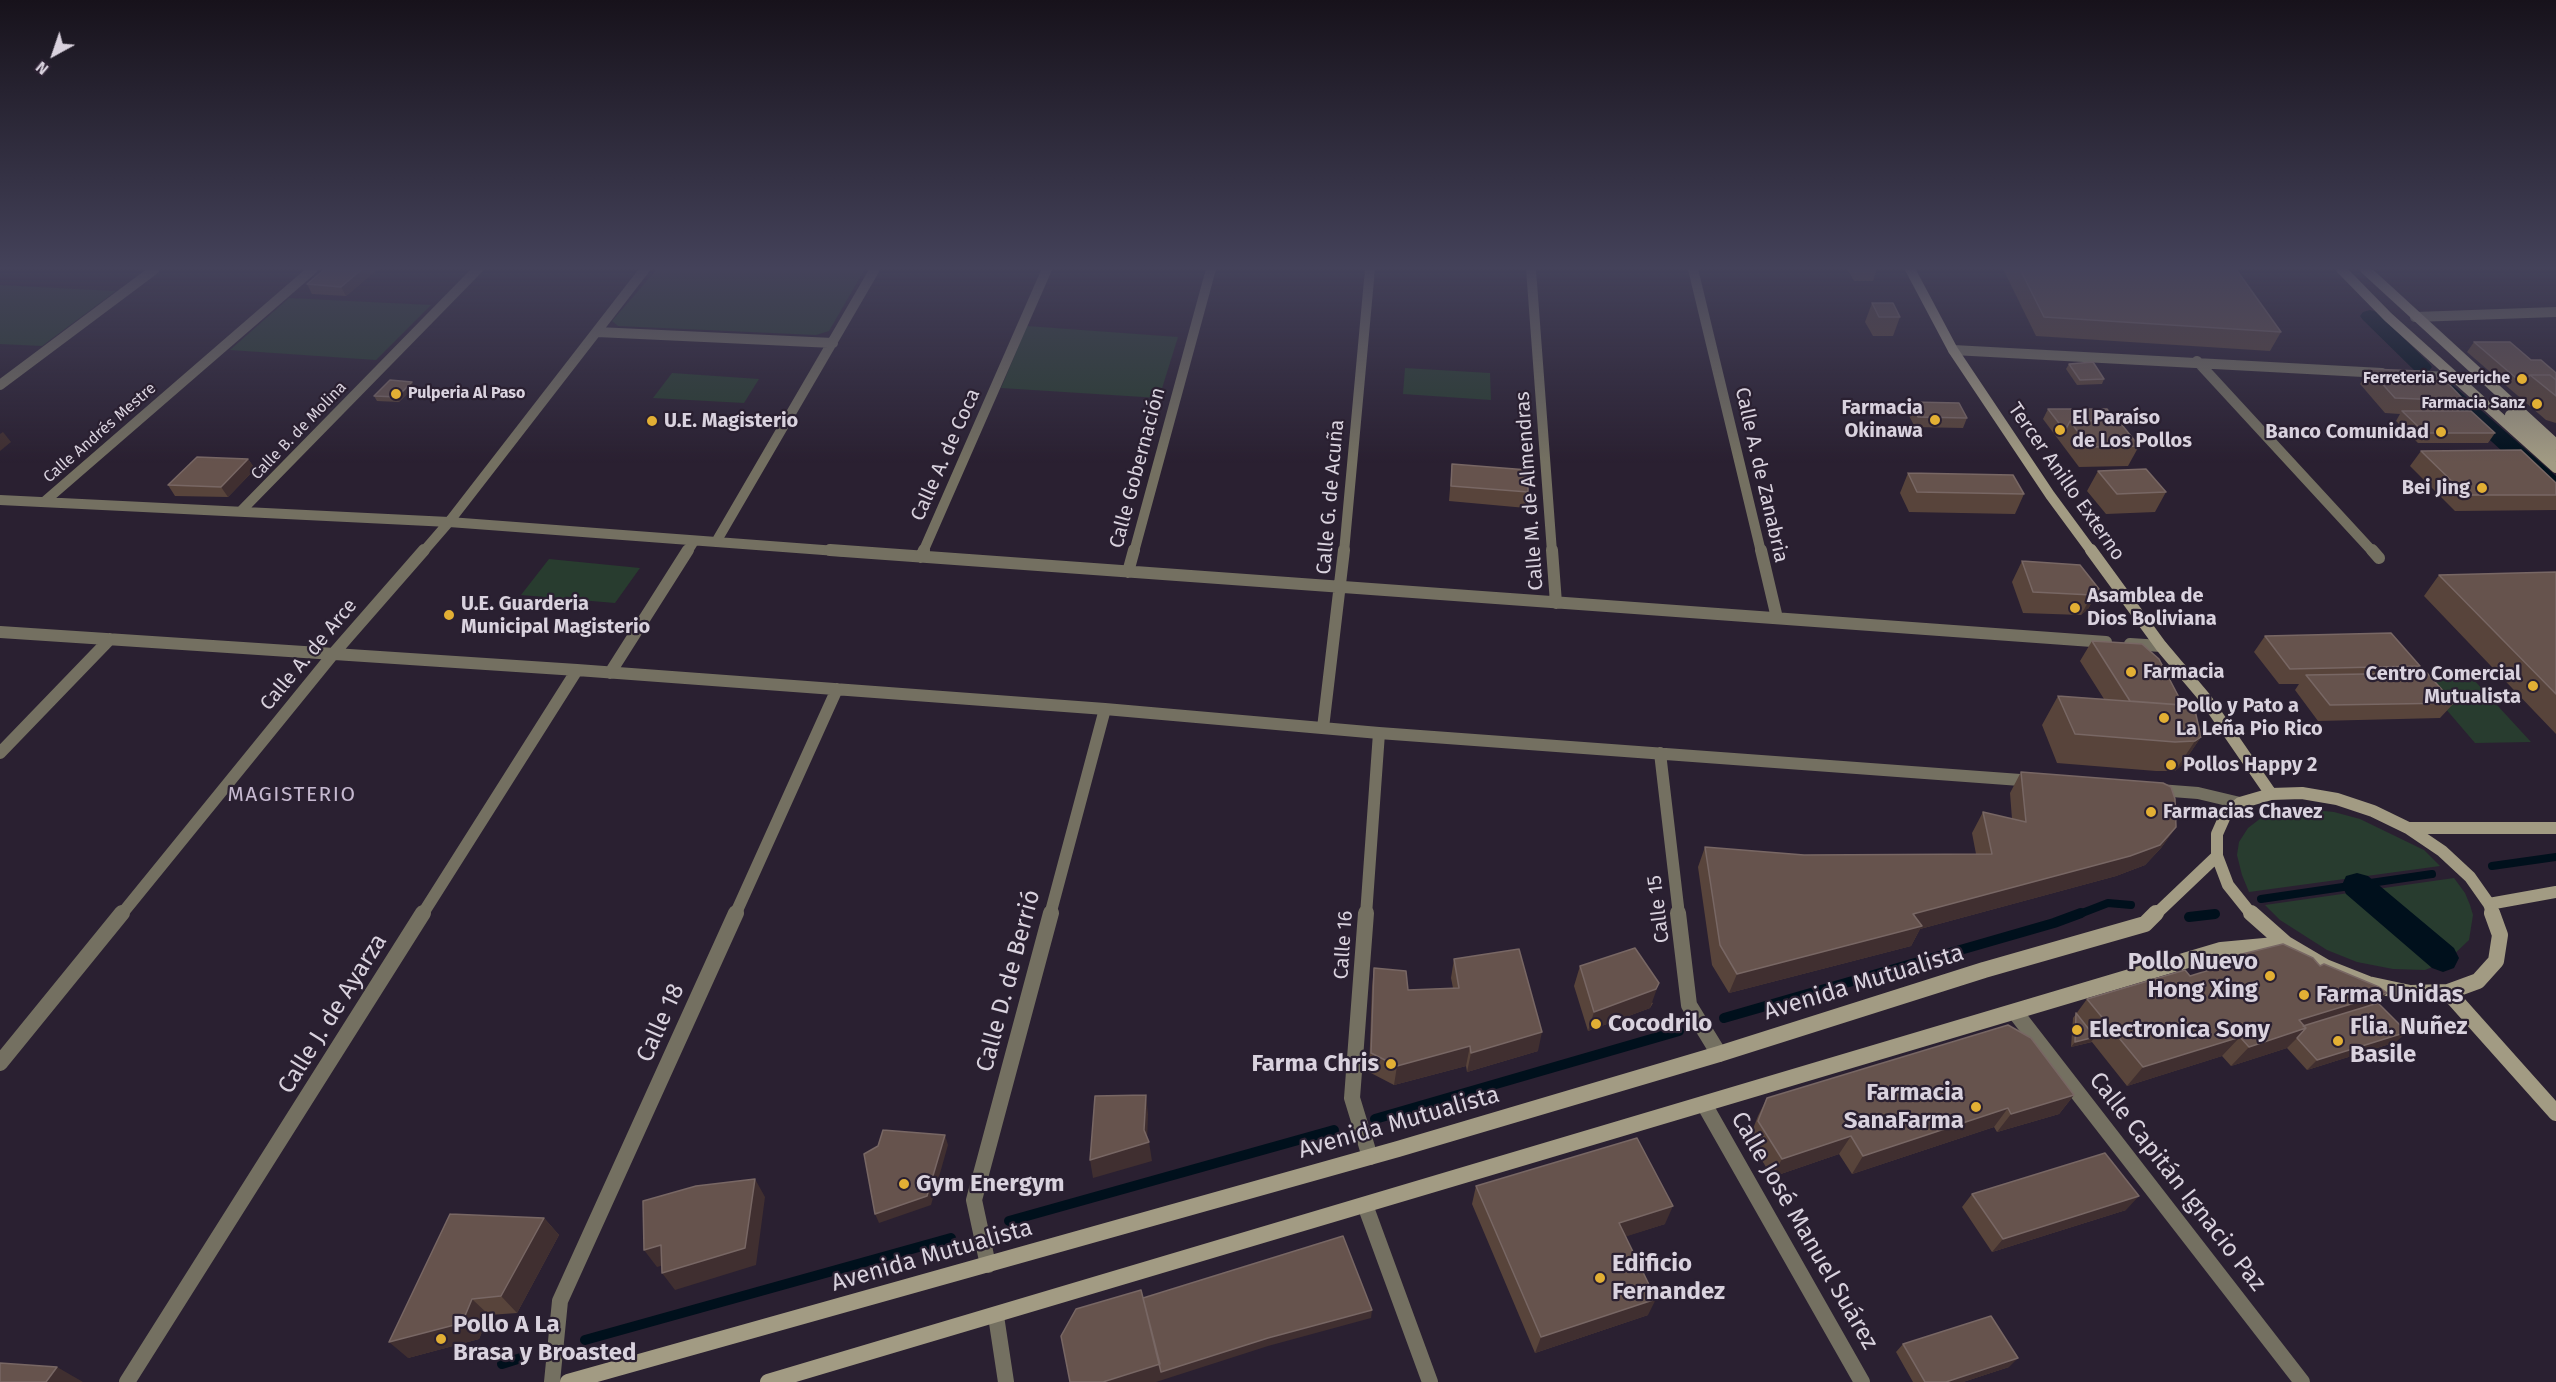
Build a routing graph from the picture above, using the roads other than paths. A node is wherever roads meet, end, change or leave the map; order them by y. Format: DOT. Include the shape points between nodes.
graph roads {
  1 [pos="69,333"];
  2 [pos="239,333"];
  3 [pos="416,333"];
  4 [pos="596,333"];
  5 [pos="629,333"];
  6 [pos="838,333"];
  7 [pos="1019,333"];
  8 [pos="1194,333"];
  9 [pos="1364,333"];
  10 [pos="1536,333"];
  11 [pos="1708,333"];
  12 [pos="1944,333"];
  13 [pos="2409,333"];
  14 [pos="2422,333"];
  15 [pos="2433,333"];
  16 [pos="833,343"];
  17 [pos="1953,350"];
  18 [pos="2197,361"];
  19 [pos="2394,373"];
  20 [pos="2404,374"];
  21 [pos="2458,378"];
  22 [pos="0,385"];
  23 [pos="2554,441"];
  24 [pos="2556,456"];
  25 [pos="2556,468"];
  26 [pos="0,500"];
  27 [pos="44,502"];
  28 [pos="242,510"];
  29 [pos="449,522"];
  30 [pos="694,541"];
  31 [pos="716,542"];
  32 [pos="921,557"];
  33 [pos="2379,558"];
  34 [pos="1128,572"];
  35 [pos="1341,588"];
  36 [pos="1556,603"];
  37 [pos="1777,618"];
  38 [pos="0,632"];
  39 [pos="110,639"];
  40 [pos="2162,646"];
  41 [pos="334,653"];
  42 [pos="577,670"];
  43 [pos="610,673"];
  44 [pos="837,689"];
  45 [pos="1105,709"];
  46 [pos="1323,728"];
  47 [pos="1379,733"];
  48 [pos="0,753"];
  49 [pos="1660,753"];
  50 [pos="2043,781"];
  51 [pos="2151,789"];
  52 [pos="2271,794"];
  53 [pos="2240,803"];
  54 [pos="2408,828"];
  55 [pos="2556,828"];
  56 [pos="2217,856"];
  57 [pos="2556,892"];
  58 [pos="2489,904"];
  59 [pos="2286,944"];
  60 [pos="2448,992"];
  61 [pos="2015,1012"];
  62 [pos="1719,1054"];
  63 [pos="0,1063"];
  64 [pos="1704,1104"];
  65 [pos="2556,1113"];
  66 [pos="1370,1157"];
  67 [pos="1365,1205"];
  68 [pos="988,1265"];
  69 [pos="996,1316"];
  70 [pos="127,1382"];
  71 [pos="552,1382"];
  72 [pos="568,1382"];
  73 [pos="768,1382"];
  74 [pos="1006,1382"];
  75 [pos="1430,1382"];
  76 [pos="1862,1382"];
  77 [pos="2302,1382"];
  1 -- 22 [label="street"];
  2 -- 27 [label="street, Calle Andrés Mestre"];
  3 -- 28 [label="street, Calle B. de Molina"];
  4 -- 29 [label="street, Calle A. de Arce"];
  5 -- 16 [label="street"];
  6 -- 16 [label="street"];
  7 -- 32 [label="street, Calle A. de Coca"];
  8 -- 34 [label="street, Calle Gobernación"];
  9 -- 35 [label="street, Calle G. de Acuña"];
  10 -- 36 [label="street, Calle M. de Almendras"];
  11 -- 37 [label="street, Calle A. de Zanabria"];
  12 -- 17 [label="main road, Tercer Anillo Externo"];
  13 -- 21 [label="main road"];
  14 -- 21 [label="main road" via="2451,361 2458,370"];
  15 -- 23 [label="main road"];
  16 -- 31 [label="street"];
  17 -- 18 [label="street"];
  17 -- 40 [label="main road, Tercer Anillo Externo" via="2050,495"];
  18 -- 19 [label="street"];
  18 -- 33 [label="street"];
  20 -- 21 [label="street"];
  21 -- 24 [label="main road" via="2471,381"];
  21 -- 25 [label="main road"];
  26 -- 27 [label="street"];
  27 -- 28 [label="street"];
  28 -- 29 [label="street"];
  29 -- 30 [label="street"];
  29 -- 41 [label="street, Calle A. de Arce"];
  30 -- 31 [label="street"];
  30 -- 43 [label="street"];
  31 -- 32 [label="street"];
  32 -- 34 [label="street"];
  34 -- 35 [label="street"];
  35 -- 36 [label="street"];
  35 -- 46 [label="street, Calle G. de Acuña"];
  36 -- 37 [label="street"];
  37 -- 40 [label="street"];
  38 -- 39 [label="street"];
  39 -- 41 [label="street"];
  39 -- 48 [label="street"];
  40 -- 52 [label="main road, Tercer Anillo Externo" via="2205,698"];
  41 -- 42 [label="street"];
  41 -- 63 [label="street, Calle A. de Arce"];
  42 -- 43 [label="street"];
  42 -- 70 [label="street, Calle J. de Ayarza"];
  43 -- 44 [label="street"];
  44 -- 45 [label="street"];
  44 -- 71 [label="street, Calle 18" via="560,1301"];
  45 -- 46 [label="street"];
  45 -- 68 [label="street, Calle D. de Berrió" via="974,1200"];
  46 -- 47 [label="street"];
  47 -- 49 [label="street"];
  47 -- 66 [label="street, Calle 16" via="1352,1098"];
  49 -- 50 [label="street"];
  49 -- 62 [label="street, Calle 15" via="1689,1005"];
  51 -- 53 [label="street" via="2198,793"];
  52 -- 53 [label="main road"];
  52 -- 54 [label="main road" via="2302,793 2337,799"];
  53 -- 56 [label="main road" via="2225,816 2217,834"];
  54 -- 55 [label="main road"];
  54 -- 58 [label="main road" via="2442,851 2470,877"];
  56 -- 59 [label="main road" via="2228,885 2252,915"];
  56 -- 62 [label="main road, Avenida Mutualista" via="2145,924"];
  57 -- 58 [label="main road"];
  58 -- 60 [label="main road" via="2500,935 2496,961 2478,981"];
  59 -- 60 [label="main road" via="2325,967 2368,984 2410,993"];
  59 -- 61 [label="main road" via="2221,950"];
  60 -- 65 [label="main road"];
  61 -- 64 [label="main road"];
  61 -- 77 [label="street, Calle Capitán Ignacio Paz"];
  62 -- 66 [label="main road, Avenida Mutualista"];
  64 -- 67 [label="main road"];
  64 -- 76 [label="street, Calle José Manuel Suárez"];
  66 -- 68 [label="main road, Avenida Mutualista"];
  67 -- 69 [label="main road"];
  67 -- 75 [label="street"];
  68 -- 72 [label="main road, Avenida Mutualista"];
  69 -- 73 [label="main road"];
  69 -- 74 [label="street"];
}
